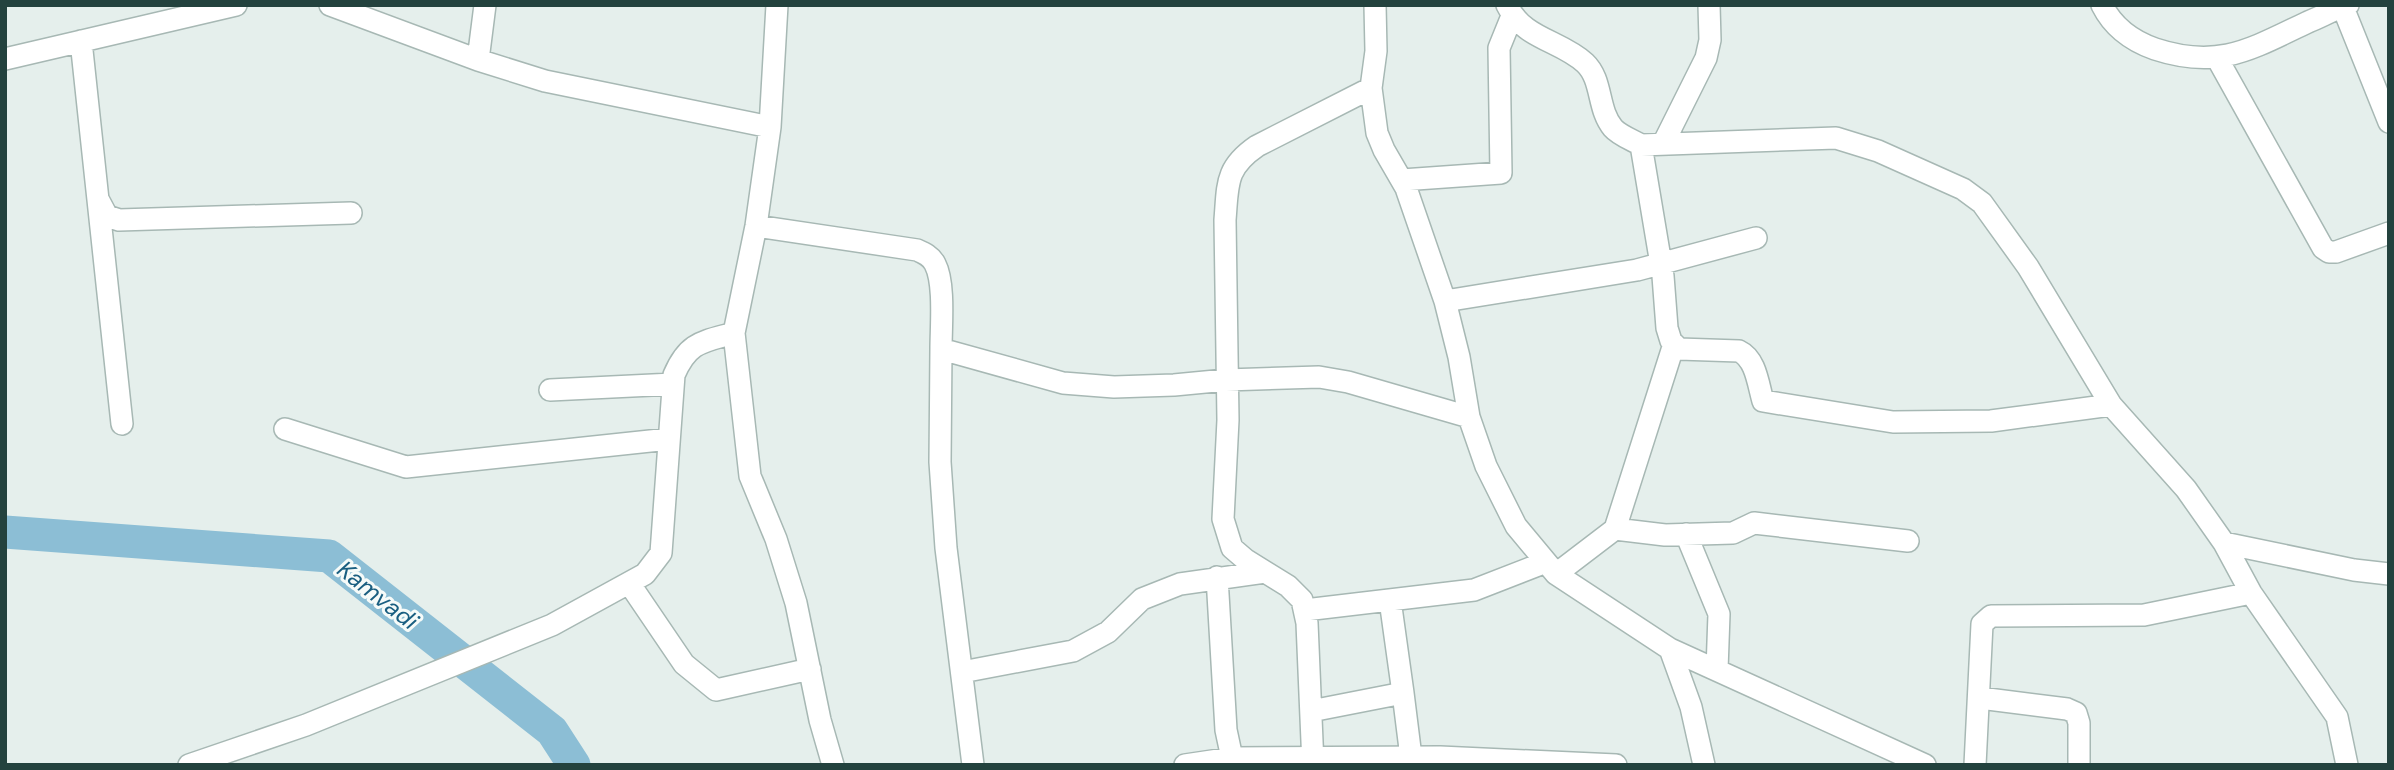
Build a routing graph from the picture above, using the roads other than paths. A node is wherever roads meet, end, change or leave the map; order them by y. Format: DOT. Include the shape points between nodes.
graph roads {
  1 [pos="236,5"];
  2 [pos="330,5"];
  3 [pos="485,5"];
  4 [pos="777,5"];
  5 [pos="1374,5"];
  6 [pos="1709,5"];
  7 [pos="2102,5"];
  8 [pos="2344,6"];
  9 [pos="1509,11"];
  10 [pos="81,41"];
  11 [pos="2217,58"];
  12 [pos="5,59"];
  13 [pos="478,60"];
  14 [pos="1371,88"];
  15 [pos="2389,122"];
  16 [pos="770,127"];
  17 [pos="1663,144"];
  18 [pos="1641,145"];
  19 [pos="1402,180"];
  20 [pos="97,197"];
  21 [pos="351,213"];
  22 [pos="756,226"];
  23 [pos="2389,233"];
  24 [pos="1756,238"];
  25 [pos="1661,263"];
  26 [pos="1445,301"];
  27 [pos="734,333"];
  28 [pos="1674,344"];
  29 [pos="941,349"];
  30 [pos="1226,380"];
  31 [pos="673,384"];
  32 [pos="550,390"];
  33 [pos="2111,405"];
  34 [pos="1469,417"];
  35 [pos="122,424"];
  36 [pos="285,429"];
  37 [pos="669,439"];
  38 [pos="1615,529"];
  39 [pos="1686,534"];
  40 [pos="1908,541"];
  41 [pos="2224,543"];
  42 [pos="1551,568"];
  43 [pos="1265,572"];
  44 [pos="2389,574"];
  45 [pos="1217,577"];
  46 [pos="629,583"];
  47 [pos="2250,593"];
  48 [pos="1390,600"];
  49 [pos="1305,610"];
  50 [pos="1670,649"];
  51 [pos="810,669"];
  52 [pos="1717,670"];
  53 [pos="962,672"];
  54 [pos="1403,694"];
  55 [pos="1980,698"];
  56 [pos="1311,711"];
  57 [pos="1411,757"];
  58 [pos="1232,758"];
  59 [pos="1314,761"];
  60 [pos="188,765"];
  61 [pos="833,765"];
  62 [pos="973,765"];
  63 [pos="1185,765"];
  64 [pos="1616,765"];
  65 [pos="1704,765"];
  66 [pos="1925,765"];
  67 [pos="1975,765"];
  68 [pos="2079,765"];
  69 [pos="2347,765"];
  1 -- 10 [label="street"];
  2 -- 13 [label="street"];
  3 -- 13 [label="street"];
  4 -- 16 [label="street"];
  5 -- 14 [label="street" via="1376,51"];
  6 -- 17 [label="street" via="1706,58"];
  7 -- 11 [label="street" via="2120,30 2138,43 2174,55"];
  8 -- 11 [label="street" via="2258,46"];
  8 -- 15 [label="street"];
  9 -- 18 [label="street" via="1534,35 1591,70 1614,129"];
  9 -- 19 [label="street" via="1499,48 1501,173"];
  10 -- 12 [label="street"];
  10 -- 20 [label="street"];
  11 -- 23 [label="street" via="2323,248 2336,252"];
  13 -- 16 [label="street" via="545,81"];
  14 -- 19 [label="street" via="1377,133"];
  14 -- 30 [label="street" via="1257,146 1233,169 1225,220"];
  16 -- 22 [label="street"];
  17 -- 18 [label="street"];
  17 -- 33 [label="street" via="1836,138 1878,151 1963,189 1982,203 2028,267"];
  18 -- 25 [label="street"];
  19 -- 26 [label="street"];
  20 -- 21 [label="street" via="107,216 120,220"];
  20 -- 35 [label="street"];
  22 -- 27 [label="street"];
  22 -- 29 [label="street" via="928,255 939,278"];
  24 -- 25 [label="street"];
  25 -- 26 [label="street"];
  25 -- 28 [label="street" via="1667,328"];
  26 -- 34 [label="street"];
  27 -- 31 [label="street" via="695,344 679,361"];
  27 -- 51 [label="street" via="750,476 796,603"];
  28 -- 33 [label="street" via="1692,351 1747,355 1763,401 1894,422 1991,421"];
  28 -- 38 [label="street"];
  29 -- 30 [label="street" via="1063,383 1114,387"];
  29 -- 53 [label="street" via="940,462"];
  30 -- 34 [label="street" via="1329,379"];
  30 -- 43 [label="street" via="1226,534 1233,548"];
  31 -- 32 [label="street"];
  31 -- 37 [label="street"];
  33 -- 41 [label="street" via="2186,489"];
  34 -- 42 [label="street" via="1486,466 1516,526"];
  36 -- 37 [label="street" via="406,467"];
  37 -- 46 [label="street" via="661,554 645,575"];
  38 -- 39 [label="street"];
  38 -- 42 [label="street"];
  39 -- 40 [label="street" via="1733,533 1754,523"];
  39 -- 52 [label="street" via="1719,614"];
  41 -- 44 [label="street"];
  41 -- 47 [label="street"];
  42 -- 48 [label="street" via="1474,590"];
  42 -- 50 [label="street"];
  43 -- 45 [label="street"];
  43 -- 49 [label="street" via="1295,592"];
  45 -- 53 [label="street" via="1142,598 1108,632 1073,652"];
  45 -- 58 [label="street" via="1226,730"];
  46 -- 51 [label="street" via="684,664 716,690"];
  46 -- 60 [label="street" via="552,625 306,725"];
  47 -- 55 [label="street" via="2144,615 1991,616 1982,624"];
  47 -- 69 [label="street" via="2337,717"];
  48 -- 49 [label="street"];
  48 -- 54 [label="street"];
  49 -- 56 [label="street"];
  50 -- 52 [label="street"];
  50 -- 65 [label="street" via="1691,707"];
  51 -- 61 [label="street"];
  52 -- 66 [label="street"];
  53 -- 62 [label="street"];
  54 -- 56 [label="street"];
  54 -- 57 [label="street"];
  55 -- 67 [label="street"];
  55 -- 68 [label="street" via="2076,713"];
  56 -- 59 [label="street"];
  57 -- 59 [label="street"];
  57 -- 64 [label="street"];
  58 -- 59 [label="street"];
  58 -- 63 [label="street"];
}
